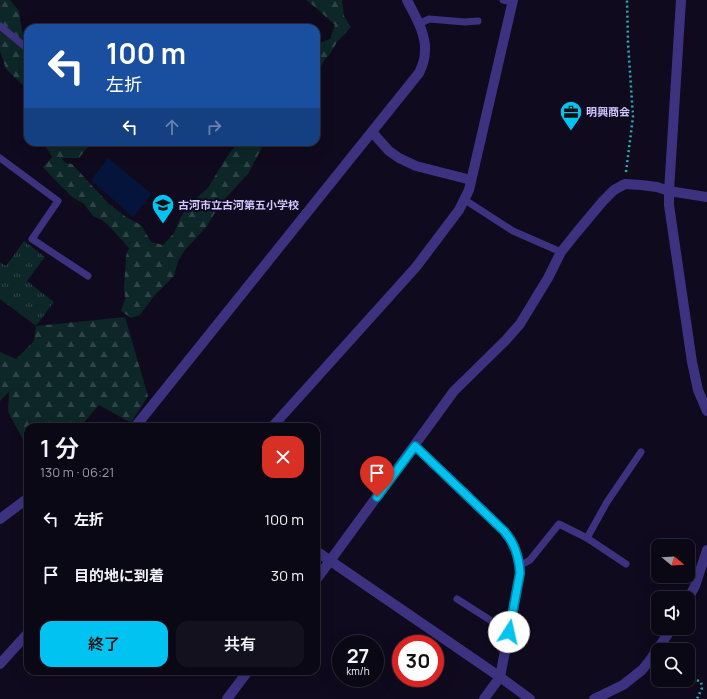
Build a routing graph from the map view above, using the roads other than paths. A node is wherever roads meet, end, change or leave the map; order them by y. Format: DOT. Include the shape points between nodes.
graph roads {
  1 [pos="407,0"];
  2 [pos="681,0"];
  3 [pos="509,1"];
  4 [pos="478,22"];
  5 [pos="419,24"];
  6 [pos="0,26"];
  7 [pos="24,46"];
  8 [pos="372,132"];
  9 [pos="0,158"];
  10 [pos="471,180"];
  11 [pos="669,191"];
  12 [pos="707,197"];
  13 [pos="465,200"];
  14 [pos="561,252"];
  15 [pos="88,276"];
  16 [pos="707,411"];
  17 [pos="138,423"];
  18 [pos="276,423"];
  19 [pos="415,446"];
  20 [pos="641,452"];
  21 [pos="24,501"];
  22 [pos="0,519"];
  23 [pos="587,538"];
  24 [pos="707,550"];
  25 [pos="320,553"];
  26 [pos="331,561"];
  27 [pos="519,564"];
  28 [pos="626,564"];
  29 [pos="320,575"];
  30 [pos="692,591"];
  31 [pos="457,599"];
  32 [pos="509,632"];
  33 [pos="667,635"];
  34 [pos="24,637"];
  35 [pos="0,664"];
  36 [pos="245,675"];
  37 [pos="500,677"];
  38 [pos="227,699"];
  39 [pos="484,699"];
  40 [pos="530,699"];
  41 [pos="594,699"];
  1 -- 5 [label="street"];
  2 -- 11 [label="street"];
  3 -- 10 [label="street"];
  4 -- 5 [label="lane" via="429,19"];
  5 -- 8 [label="street" via="424,35 425,52 419,73"];
  6 -- 7 [label="lane"];
  8 -- 10 [label="street" via="399,158 416,166"];
  8 -- 17 [label="street"];
  9 -- 15 [label="lane" via="58,201 32,239"];
  10 -- 13 [label="street"];
  11 -- 12 [label="street"];
  11 -- 14 [label="street" via="657,187 624,184 603,201"];
  11 -- 16 [label="street" via="692,362 698,390"];
  13 -- 14 [label="lane" via="513,231"];
  13 -- 18 [label="street" via="416,267"];
  14 -- 19 [label="street" via="520,324 454,391"];
  19 -- 26 [label="street"];
  19 -- 27 [label="street" via="504,531 516,549"];
  20 -- 23 [label="lane" via="607,502"];
  21 -- 22 [label="street"];
  23 -- 27 [label="lane" via="559,524 530,560"];
  23 -- 28 [label="lane"];
  24 -- 30 [label="street"];
  25 -- 26 [label="street"];
  26 -- 29 [label="street"];
  26 -- 37 [label="street"];
  27 -- 32 [label="street" via="520,573"];
  31 -- 32 [label="lane"];
  32 -- 37 [label="street"];
  33 -- 41 [label="street" via="642,670 623,685"];
  34 -- 35 [label="street"];
  36 -- 38 [label="street"];
  37 -- 39 [label="street"];
  37 -- 40 [label="street"];
}
